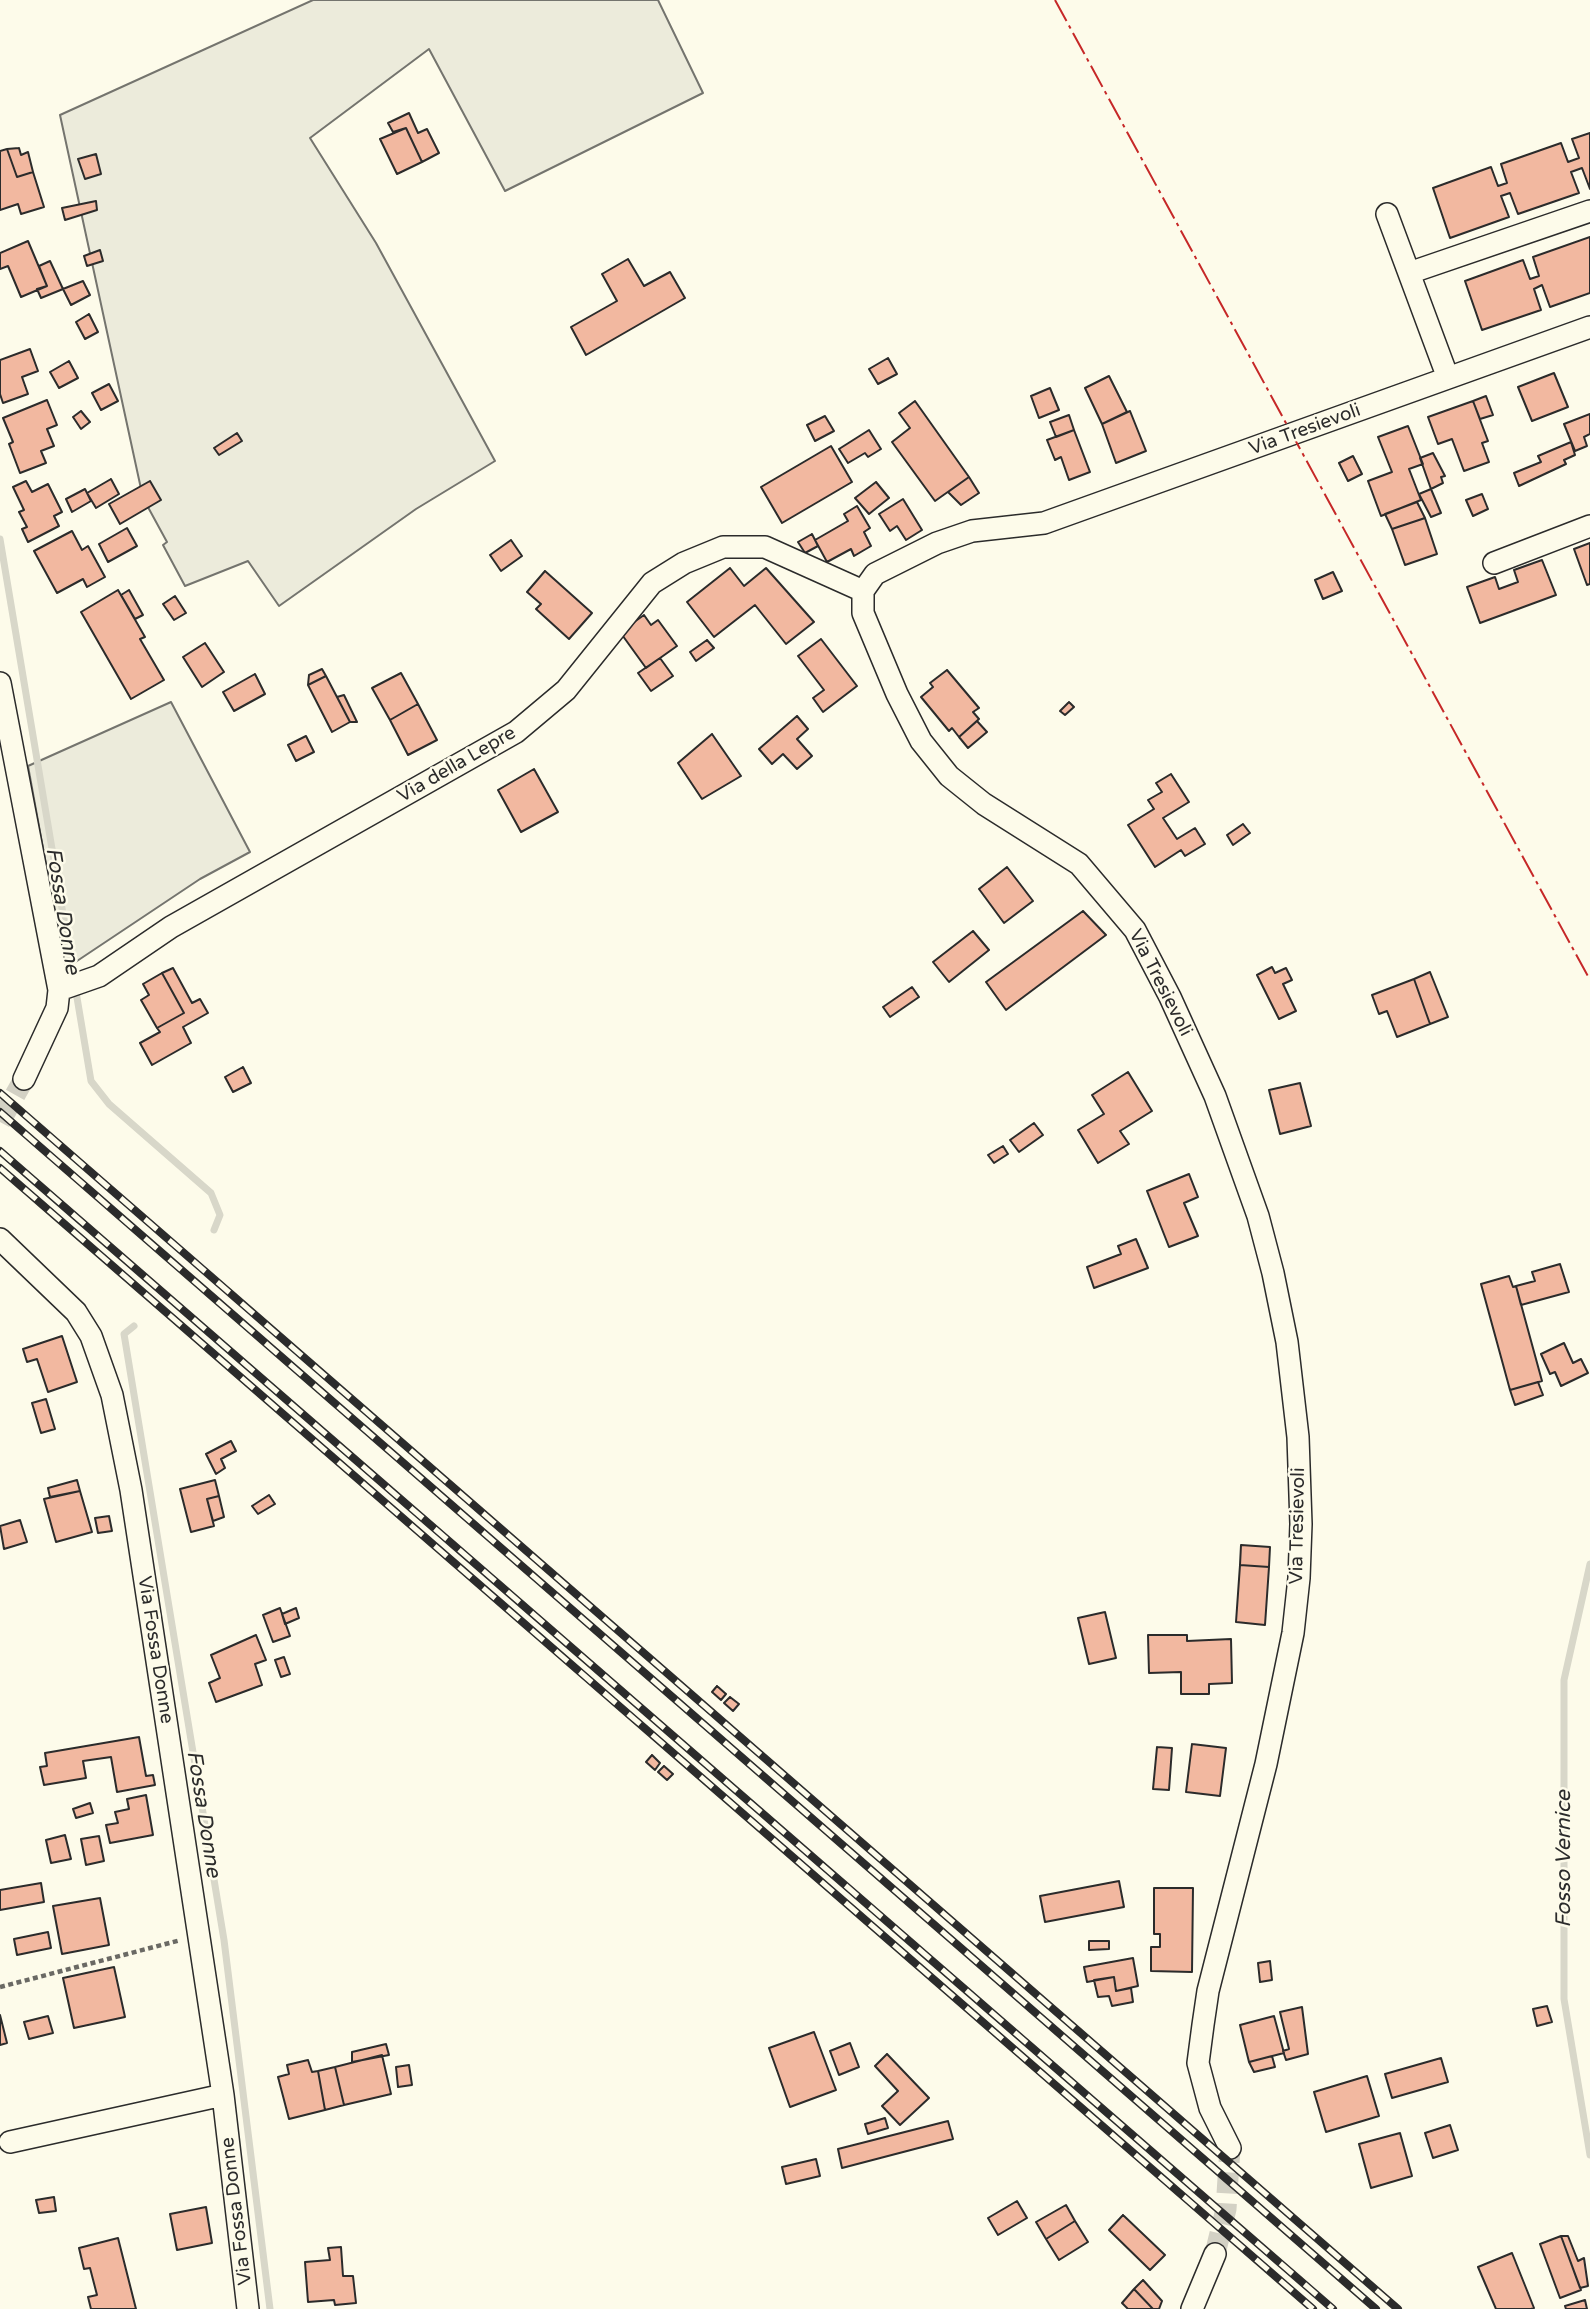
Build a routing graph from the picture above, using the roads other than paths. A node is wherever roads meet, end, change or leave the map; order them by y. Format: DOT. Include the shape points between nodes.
graph roads {
  1 [pos="1590,211"];
  2 [pos="1387,214"];
  3 [pos="1409,274"];
  4 [pos="1590,327"];
  5 [pos="1448,378"];
  6 [pos="1590,526"];
  7 [pos="1494,563"];
  8 [pos="863,591"];
  9 [pos="0,682"];
  10 [pos="65,989"];
  11 [pos="24,1079"];
  12 [pos="0,1239"];
  13 [pos="223,2095"];
  14 [pos="10,2142"];
  15 [pos="1230,2148"];
  16 [pos="1215,2254"];
  17 [pos="248,2309"];
  18 [pos="1192,2309"];
  1 -- 3 [label="street"];
  2 -- 3 [label="street"];
  3 -- 5 [label="street"];
  4 -- 5 [label="street, Via Tresievoli"];
  5 -- 8 [label="street, Via Tresievoli" via="1044,523 972,531 937,543 875,574"];
  6 -- 7 [label="street"];
  8 -- 10 [label="street, Via della Lepre" via="765,547 723,547 684,563 652,583 566,690 516,732 172,926 99,976"];
  8 -- 15 [label="street, Via Tresievoli" via="863,613 897,694 921,741 948,776 1079,864 1135,930 1215,1096 1258,1216 1272,1273 1287,1342 1298,1437 1299,1578 1293,1633 1266,1764 1208,1991 1198,2063 1209,2108"];
  9 -- 10 [label="street"];
  10 -- 11 [label="street"];
  12 -- 13 [label="street, Via Fossa Donne" via="76,1312 91,1336 112,1395 131,1490"];
  13 -- 14 [label="street"];
  13 -- 17 [label="street, Via Fossa Donne"];
  16 -- 18 [label="street"];
}
